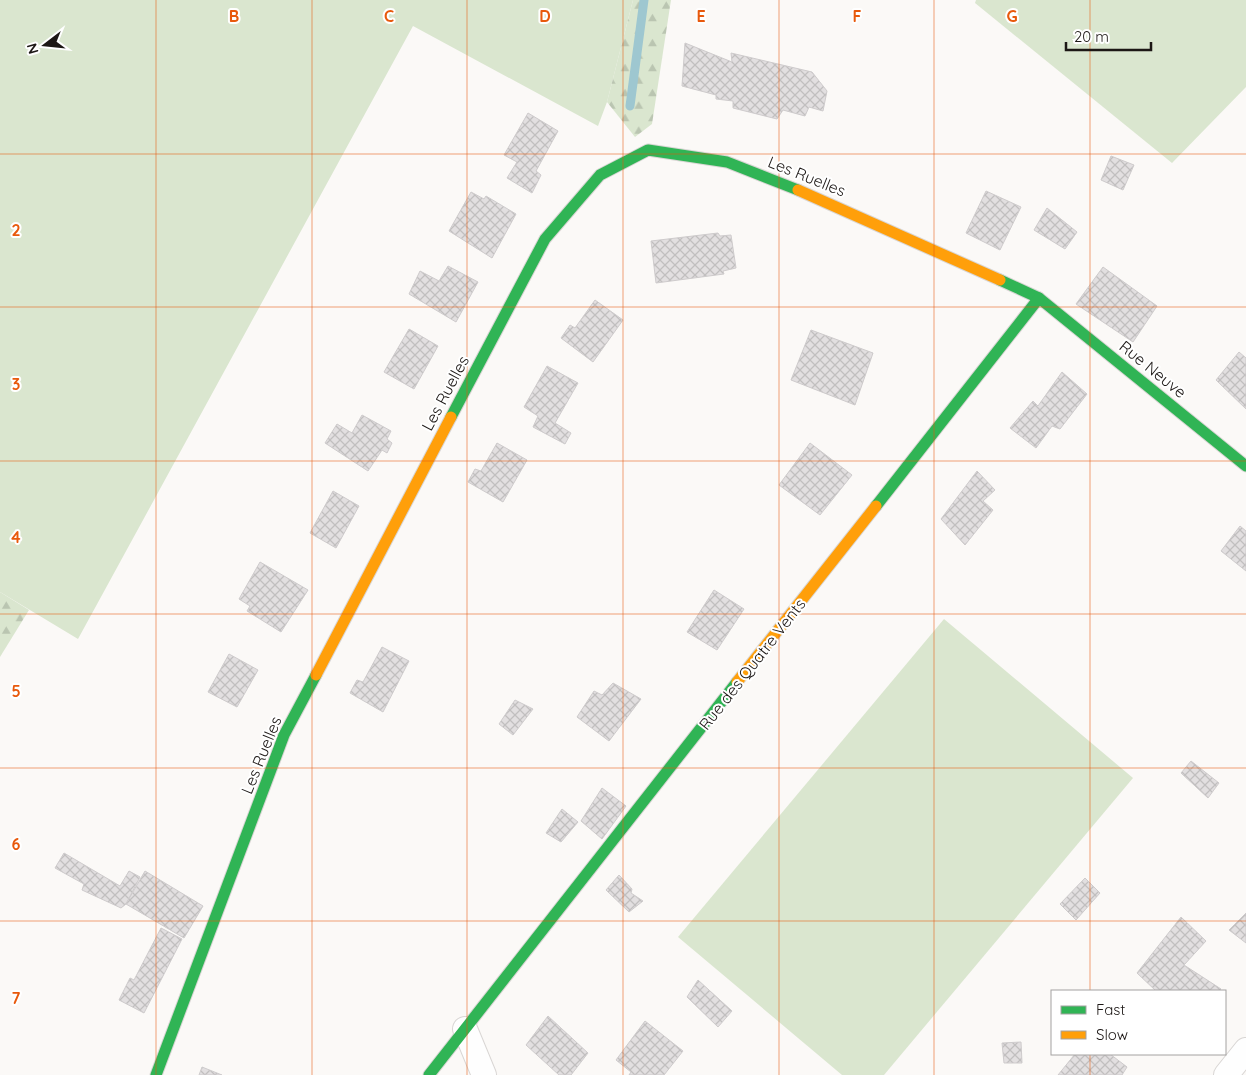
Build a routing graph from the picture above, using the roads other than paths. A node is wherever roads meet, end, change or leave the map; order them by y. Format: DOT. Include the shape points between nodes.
graph roads {
  1 [pos="1039,298"];
  2 [pos="1246,466"];
  3 [pos="465,1029"];
  4 [pos="1246,1050"];
  5 [pos="156,1075"];
  6 [pos="429,1075"];
  7 [pos="484,1075"];
  8 [pos="1226,1075"];
  1 -- 2 [label="street, Rue Neuve"];
  1 -- 3 [label="street, Rue des Quatre Vents"];
  1 -- 5 [label="street, Les Ruelles" via="825,200 727,162 648,150 600,175 545,239 284,735"];
  3 -- 6 [label="street, Rue des Quatre Vents"];
  3 -- 7 [label="street"];
  4 -- 8 [label="street"];
}
